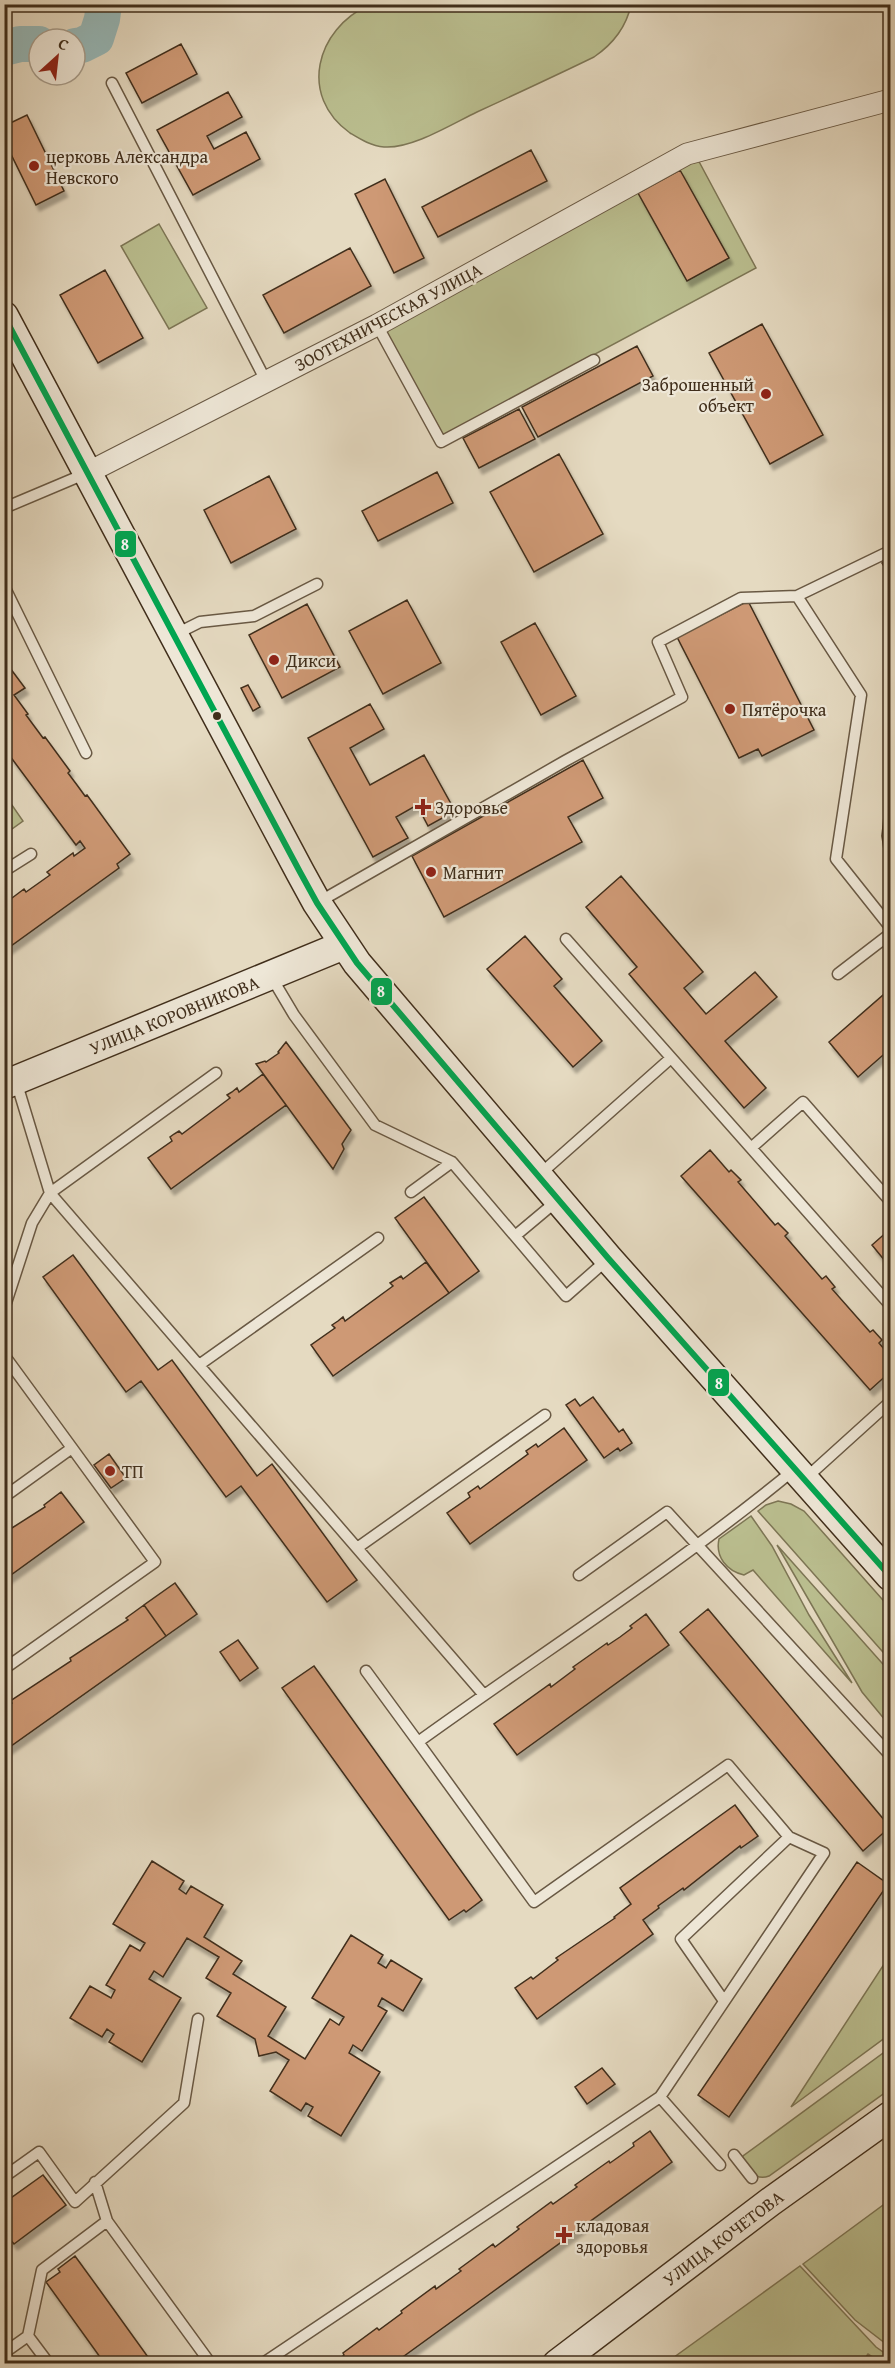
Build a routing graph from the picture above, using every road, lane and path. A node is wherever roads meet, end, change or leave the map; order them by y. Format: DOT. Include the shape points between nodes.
graph roads {
  1 [pos="112,83"];
  2 [pos="891,100"];
  3 [pos="4,316"];
  4 [pos="377,325"];
  5 [pos="594,360"];
  6 [pos="266,381"];
  7 [pos="87,473"];
  8 [pos="4,508"];
  9 [pos="891,551"];
  10 [pos="317,584"];
  11 [pos="4,586"];
  12 [pos="797,596"];
  13 [pos="174,636"];
  14 [pos="86,753"];
  15 [pos="31,854"];
  16 [pos="4,871"];
  17 [pos="317,903"];
  18 [pos="891,927"];
  19 [pos="891,934"];
  20 [pos="566,939"];
  21 [pos="344,945"];
  22 [pos="838,974"];
  23 [pos="271,976"];
  24 [pos="671,1058"];
  25 [pos="216,1073"];
  26 [pos="10,1082"];
  27 [pos="752,1148"];
  28 [pos="452,1162"];
  29 [pos="538,1176"];
  30 [pos="50,1192"];
  31 [pos="411,1192"];
  32 [pos="558,1200"];
  33 [pos="891,1201"];
  34 [pos="515,1236"];
  35 [pos="378,1238"];
  36 [pos="608,1258"];
  37 [pos="891,1305"];
  38 [pos="4,1309"];
  39 [pos="4,1355"];
  40 [pos="199,1365"];
  41 [pos="891,1402"];
  42 [pos="545,1415"];
  43 [pos="72,1448"];
  44 [pos="799,1474"];
  45 [pos="4,1497"];
  46 [pos="698,1544"];
  47 [pos="357,1548"];
  48 [pos="579,1575"];
  49 [pos="891,1576"];
  50 [pos="4,1669"];
  51 [pos="366,1671"];
  52 [pos="484,1695"];
  53 [pos="418,1742"];
  54 [pos="891,1755"];
  55 [pos="789,1837"];
  56 [pos="724,2001"];
  57 [pos="198,2019"];
  58 [pos="660,2097"];
  59 [pos="891,2116"];
  60 [pos="734,2155"];
  61 [pos="720,2165"];
  62 [pos="4,2177"];
  63 [pos="752,2178"];
  64 [pos="95,2182"];
  65 [pos="106,2221"];
  66 [pos="28,2336"];
  67 [pos="4,2353"];
  68 [pos="49,2364"];
  69 [pos="211,2364"];
  70 [pos="262,2364"];
  71 [pos="557,2364"];
  1 -- 6 [label="lane"];
  2 -- 4 [label="street, ЗООТЕХНИЧЕСКАЯ УЛИЦА" via="687,154"];
  3 -- 7 [label="street"];
  4 -- 5 [label="lane" via="441,442"];
  4 -- 6 [label="street, ЗООТЕХНИЧЕСКАЯ УЛИЦА"];
  6 -- 7 [label="street, ЗООТЕХНИЧЕСКАЯ УЛИЦА"];
  7 -- 8 [label="lane"];
  7 -- 13 [label="street"];
  9 -- 12 [label="lane"];
  10 -- 13 [label="lane" via="254,616 200,622"];
  11 -- 14 [label="lane"];
  12 -- 17 [label="lane" via="741,598 658,642 682,697"];
  12 -- 18 [label="lane" via="861,695 836,860"];
  13 -- 17 [label="street"];
  15 -- 16 [label="lane"];
  17 -- 21 [label="street"];
  19 -- 22 [label="lane"];
  20 -- 24 [label="lane"];
  21 -- 23 [label="street, УЛИЦА КОРОВНИКОВА"];
  21 -- 29 [label="street"];
  23 -- 26 [label="street, УЛИЦА КОРОВНИКОВА"];
  23 -- 28 [label="lane" via="294,1015 375,1125"];
  24 -- 27 [label="lane"];
  24 -- 29 [label="lane"];
  25 -- 30 [label="lane"];
  26 -- 30 [label="lane"];
  27 -- 33 [label="lane" via="803,1102"];
  27 -- 37 [label="lane"];
  28 -- 31 [label="lane"];
  28 -- 34 [label="lane"];
  29 -- 32 [label="street"];
  30 -- 38 [label="lane" via="32,1222"];
  30 -- 40 [label="lane"];
  32 -- 34 [label="lane"];
  32 -- 36 [label="street"];
  34 -- 36 [label="lane" via="566,1296"];
  35 -- 40 [label="lane"];
  36 -- 44 [label="street"];
  39 -- 43 [label="lane"];
  40 -- 47 [label="lane"];
  41 -- 44 [label="lane"];
  42 -- 47 [label="lane"];
  43 -- 45 [label="lane"];
  43 -- 50 [label="lane" via="155,1562"];
  44 -- 46 [label="lane"];
  44 -- 49 [label="street"];
  46 -- 48 [label="lane" via="667,1512"];
  46 -- 52 [label="lane"];
  46 -- 54 [label="lane"];
  47 -- 52 [label="lane"];
  51 -- 53 [label="lane"];
  52 -- 53 [label="lane"];
  53 -- 55 [label="lane" via="534,1902 728,1765"];
  55 -- 56 [label="lane" via="824,1853"];
  55 -- 56 [label="lane" via="681,1939"];
  56 -- 58 [label="lane"];
  57 -- 64 [label="lane" via="184,2103"];
  58 -- 61 [label="lane"];
  58 -- 70 [label="lane"];
  59 -- 71 [label="street, УЛИЦА КОЧЕТОВА" via="770,2202"];
  60 -- 63 [label="lane"];
  62 -- 64 [label="lane" via="39,2152 75,2202"];
  64 -- 65 [label="lane"];
  65 -- 66 [label="lane" via="42,2270"];
  65 -- 69 [label="lane"];
  66 -- 67 [label="lane"];
  66 -- 68 [label="lane"];
}
